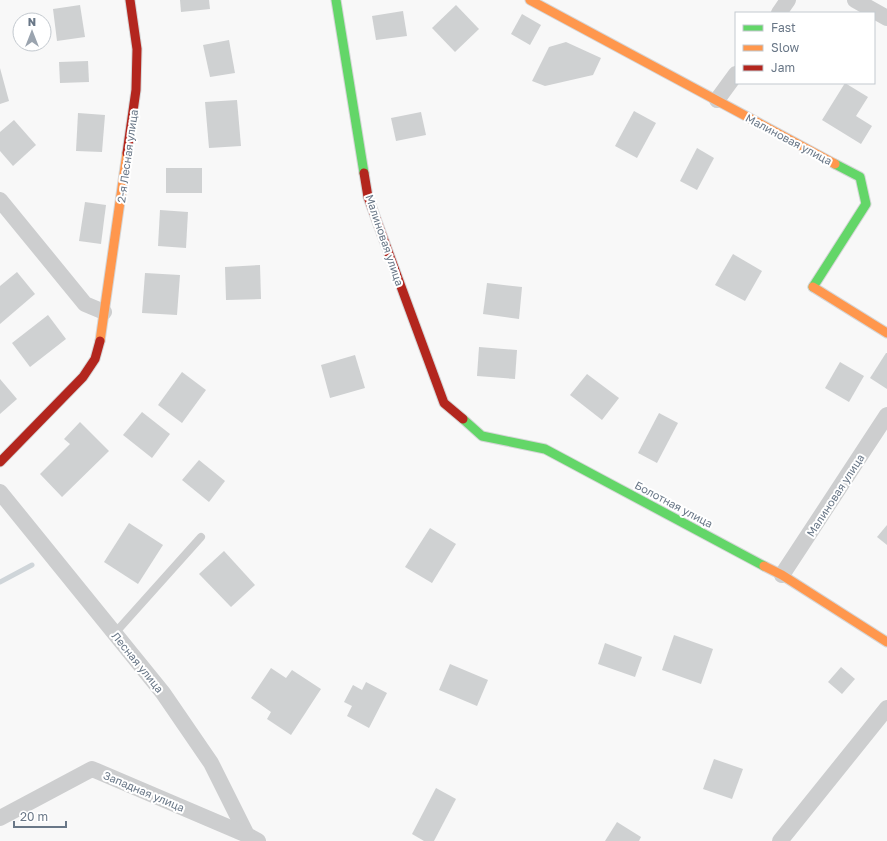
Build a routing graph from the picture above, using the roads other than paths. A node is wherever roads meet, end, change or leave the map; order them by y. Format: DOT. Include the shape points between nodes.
graph roads {
  1 [pos="130,0"];
  2 [pos="336,0"];
  3 [pos="530,0"];
  4 [pos="788,0"];
  5 [pos="855,0"];
  6 [pos="780,12"];
  7 [pos="887,18"];
  8 [pos="735,75"];
  9 [pos="717,100"];
  10 [pos="0,200"];
  11 [pos="104,312"];
  12 [pos="887,333"];
  13 [pos="444,403"];
  14 [pos="887,416"];
  15 [pos="0,462"];
  16 [pos="0,492"];
  17 [pos="201,536"];
  18 [pos="782,575"];
  19 [pos="115,633"];
  20 [pos="887,642"];
  21 [pos="887,708"];
  22 [pos="0,818"];
  23 [pos="253,838"];
  24 [pos="780,841"];
  1 -- 11 [label="street, 2-я Лесная улица" via="137,49 136,90"];
  2 -- 13 [label="street, Малиновая улица" via="368,197"];
  3 -- 9 [label="street, Малиновая улица"];
  4 -- 6 [label="street"];
  5 -- 7 [label="street"];
  8 -- 9 [label="street"];
  9 -- 12 [label="street, Малиновая улица" via="860,178 866,204 813,287"];
  10 -- 11 [label="street" via="85,304"];
  11 -- 15 [label="street, 2-я Лесная улица" via="95,359 83,377"];
  13 -- 18 [label="street, Болотная улица" via="482,436 545,449"];
  14 -- 18 [label="street, Малиновая улица"];
  16 -- 19 [label="street, Лесная улица"];
  17 -- 19 [label="lane"];
  18 -- 20 [label="street, Болотная улица"];
  19 -- 23 [label="street, Лесная улица" via="163,693 211,763"];
  21 -- 24 [label="street"];
  22 -- 23 [label="street, Западная улица" via="92,769"];
}
